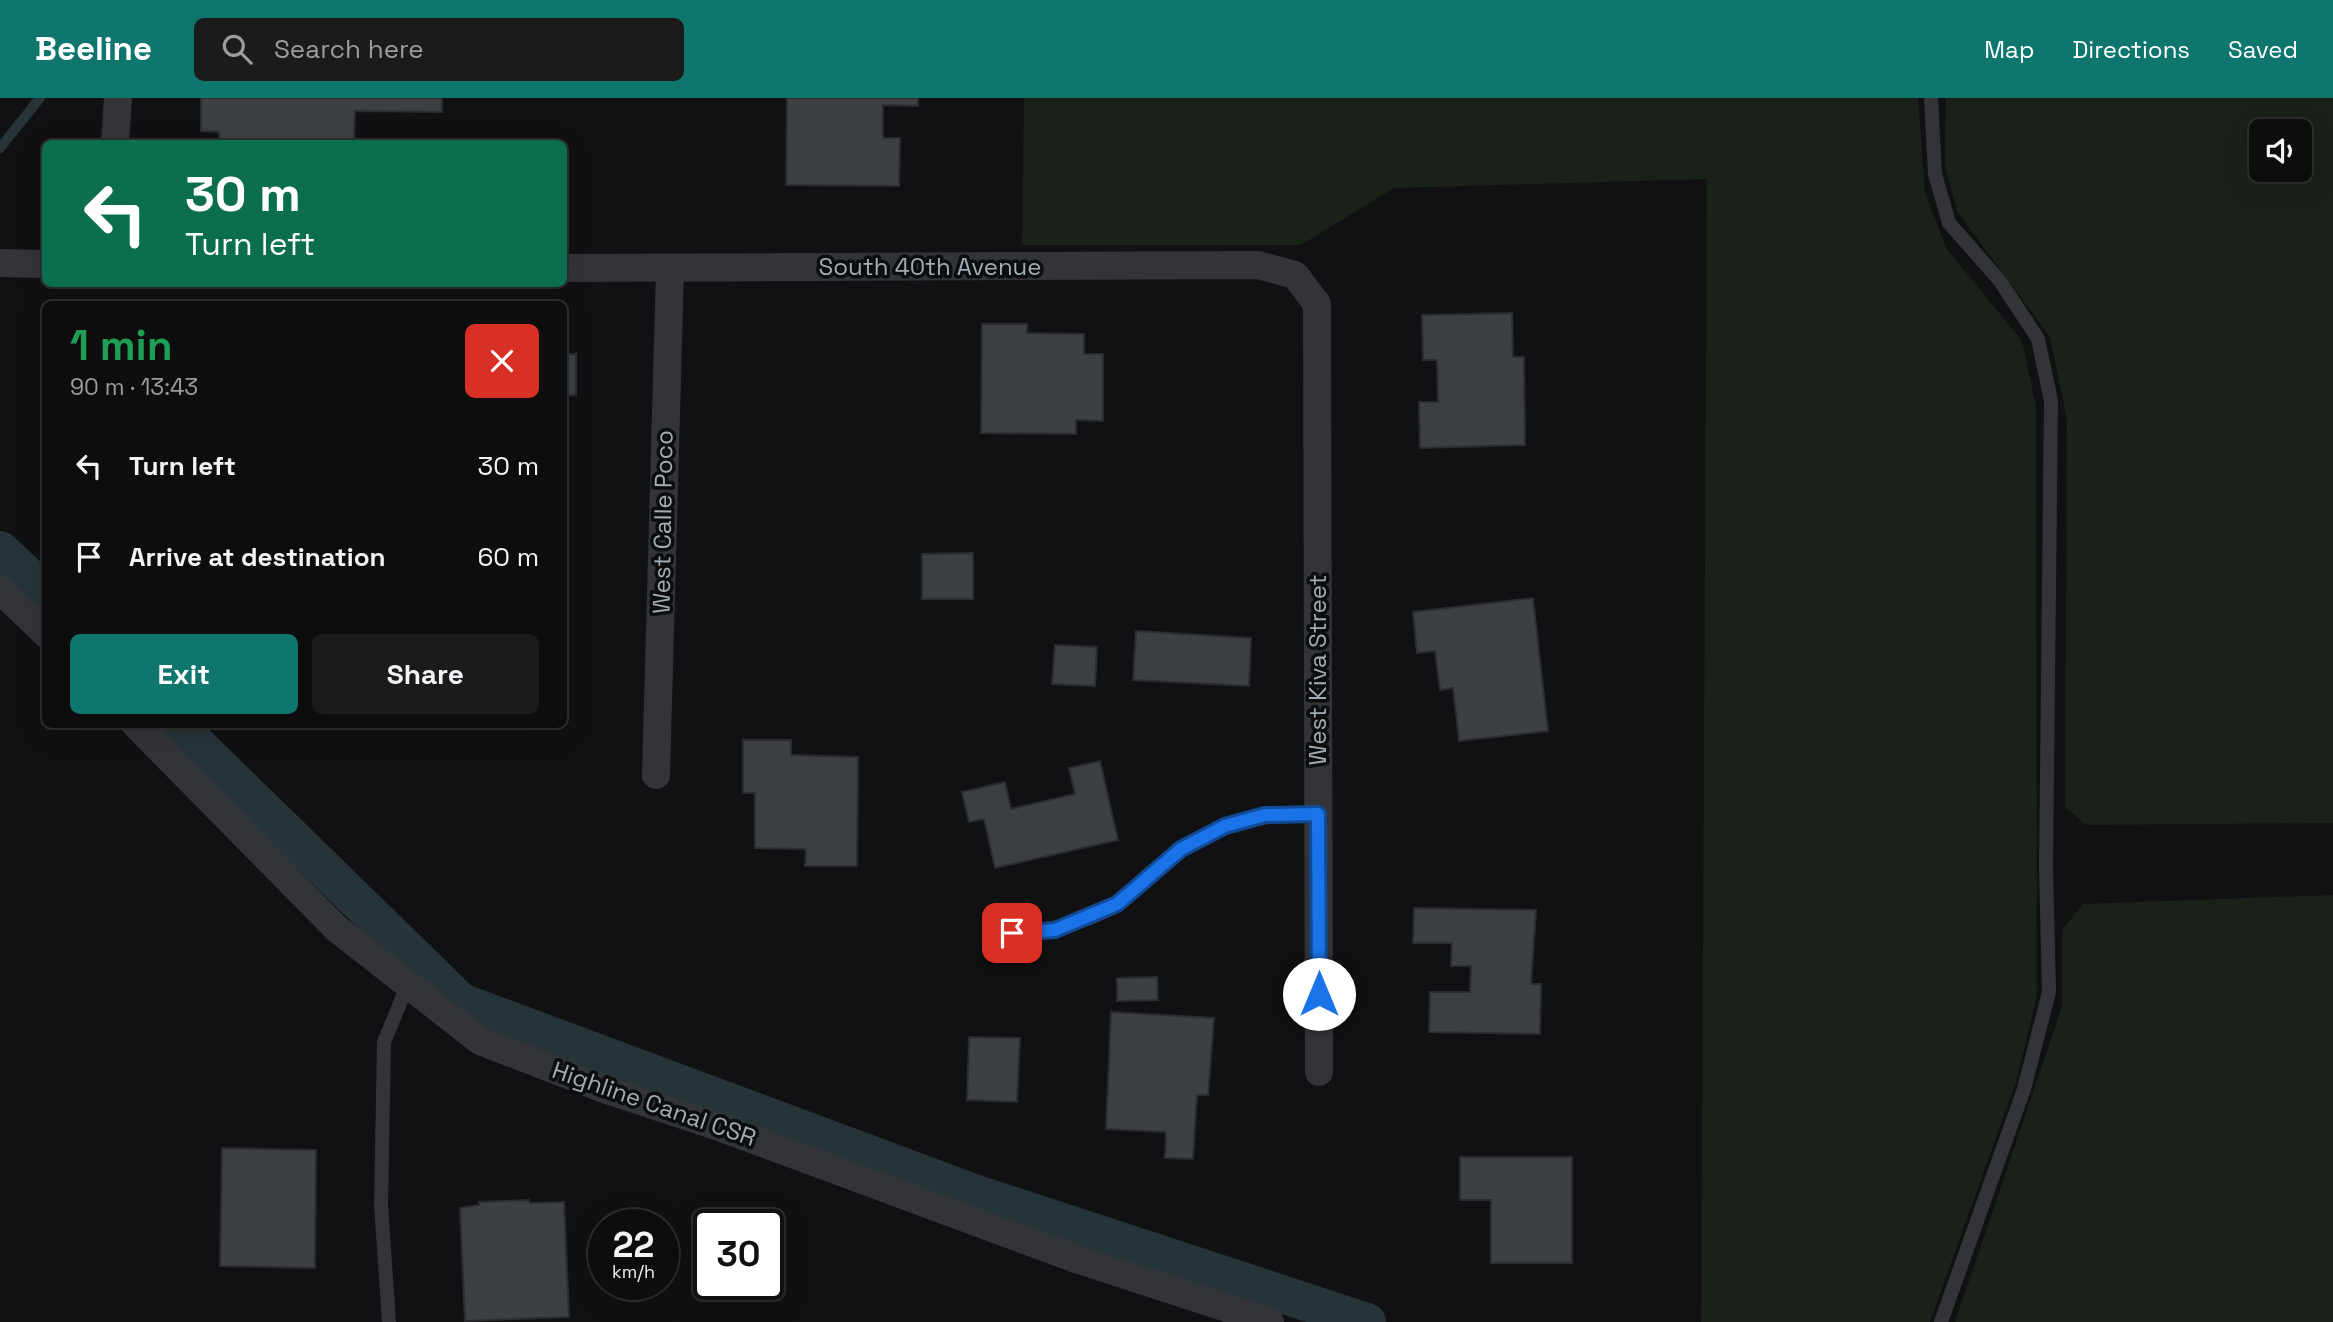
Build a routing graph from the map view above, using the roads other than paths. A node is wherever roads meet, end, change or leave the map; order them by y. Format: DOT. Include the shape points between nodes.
graph roads {
  1 [pos="118,98"];
  2 [pos="1931,98"];
  3 [pos="115,140"];
  4 [pos="0,263"];
  5 [pos="42,264"];
  6 [pos="567,268"];
  7 [pos="670,269"];
  8 [pos="1295,275"];
  9 [pos="0,590"];
  10 [pos="42,630"];
  11 [pos="139,728"];
  12 [pos="656,775"];
  13 [pos="1318,814"];
  14 [pos="990,934"];
  15 [pos="408,984"];
  16 [pos="1319,1072"];
  17 [pos="389,1322"];
  18 [pos="1270,1322"];
  19 [pos="1941,1322"];
  1 -- 3 [label="street"];
  2 -- 19 [label="lane" via="1935,174 1950,222 2000,281 2038,339 2052,401 2046,867 2049,992 2024,1089"];
  4 -- 5 [label="street"];
  6 -- 7 [label="street, South 40th Avenue"];
  7 -- 8 [label="street, South 40th Avenue" via="1258,265"];
  7 -- 12 [label="street, West Calle Poco"];
  8 -- 13 [label="street, West Kiva Street" via="1317,304"];
  9 -- 10 [label="street"];
  11 -- 15 [label="street, Highline Canal CSR" via="337,929"];
  13 -- 14 [label="lane" via="1265,815 1225,826 1181,849 1117,904 1055,930"];
  13 -- 16 [label="street, West Kiva Street"];
  15 -- 17 [label="lane" via="384,1042 382,1205"];
  15 -- 18 [label="street, Highline Canal CSR" via="480,1041 1076,1259"];
}
